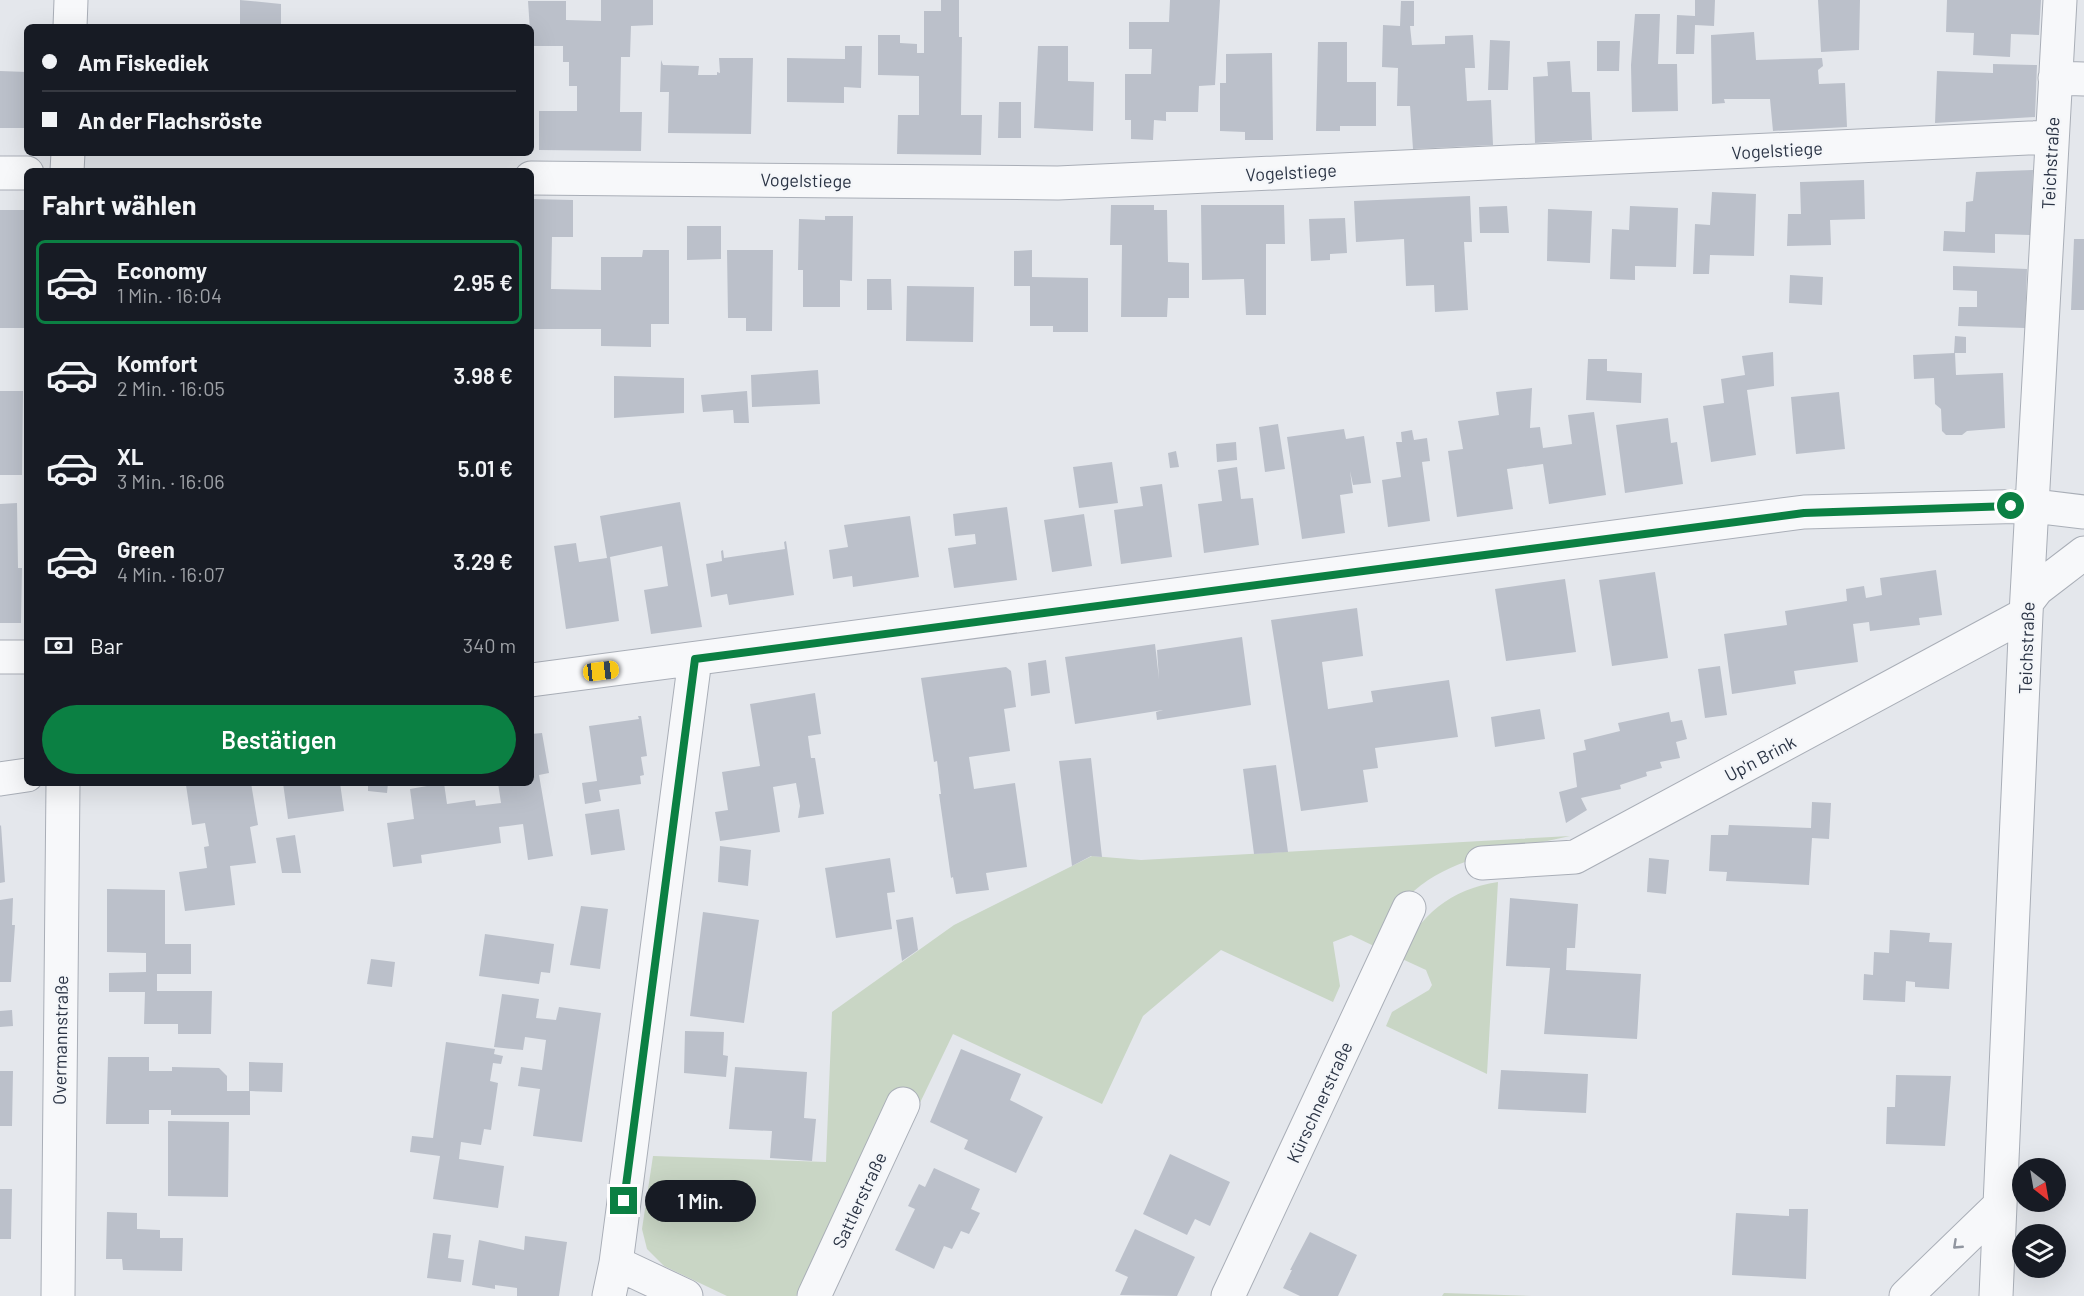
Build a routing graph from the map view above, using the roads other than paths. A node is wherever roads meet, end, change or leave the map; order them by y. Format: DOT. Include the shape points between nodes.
graph roads {
  1 [pos="71,0"];
  2 [pos="2060,0"];
  3 [pos="70,24"];
  4 [pos="2069,78"];
  5 [pos="2051,137"];
  6 [pos="0,173"];
  7 [pos="24,173"];
  8 [pos="534,178"];
  9 [pos="2034,506"];
  10 [pos="2084,512"];
  11 [pos="2084,554"];
  12 [pos="2027,608"];
  13 [pos="0,657"];
  14 [pos="24,657"];
  15 [pos="695,659"];
  16 [pos="534,680"];
  17 [pos="24,775"];
  18 [pos="0,779"];
  19 [pos="63,786"];
  20 [pos="1482,862"];
  21 [pos="1409,908"];
  22 [pos="903,1104"];
  23 [pos="2000,1205"];
  24 [pos="616,1263"];
  25 [pos="58,1296"];
  26 [pos="609,1296"];
  27 [pos="686,1296"];
  28 [pos="814,1296"];
  29 [pos="1228,1296"];
  30 [pos="1906,1296"];
  31 [pos="1996,1296"];
  1 -- 3 [label="street"];
  2 -- 4 [label="street, Teichstraße"];
  4 -- 5 [label="street, Teichstraße"];
  5 -- 8 [label="street, Vogelstiege" via="1058,183"];
  5 -- 9 [label="street, Teichstraße"];
  6 -- 7 [label="street"];
  9 -- 10 [label="street"];
  9 -- 12 [label="street, Teichstraße"];
  9 -- 15 [label="street" via="1804,513"];
  11 -- 12 [label="street, Up'n Brink" via="2037,589"];
  12 -- 20 [label="street, Up'n Brink" via="1575,857"];
  12 -- 23 [label="street, Teichstraße"];
  13 -- 14 [label="street"];
  15 -- 16 [label="street"];
  15 -- 24 [label="street"];
  17 -- 18 [label="street"];
  19 -- 25 [label="street, Overmannstraße"];
  21 -- 29 [label="street, Kürschnerstraße"];
  22 -- 28 [label="street, Sattlerstraße"];
  23 -- 30 [label="street, one-way"];
  23 -- 31 [label="street, Teichstraße"];
  24 -- 26 [label="street"];
  24 -- 27 [label="street"];
}
